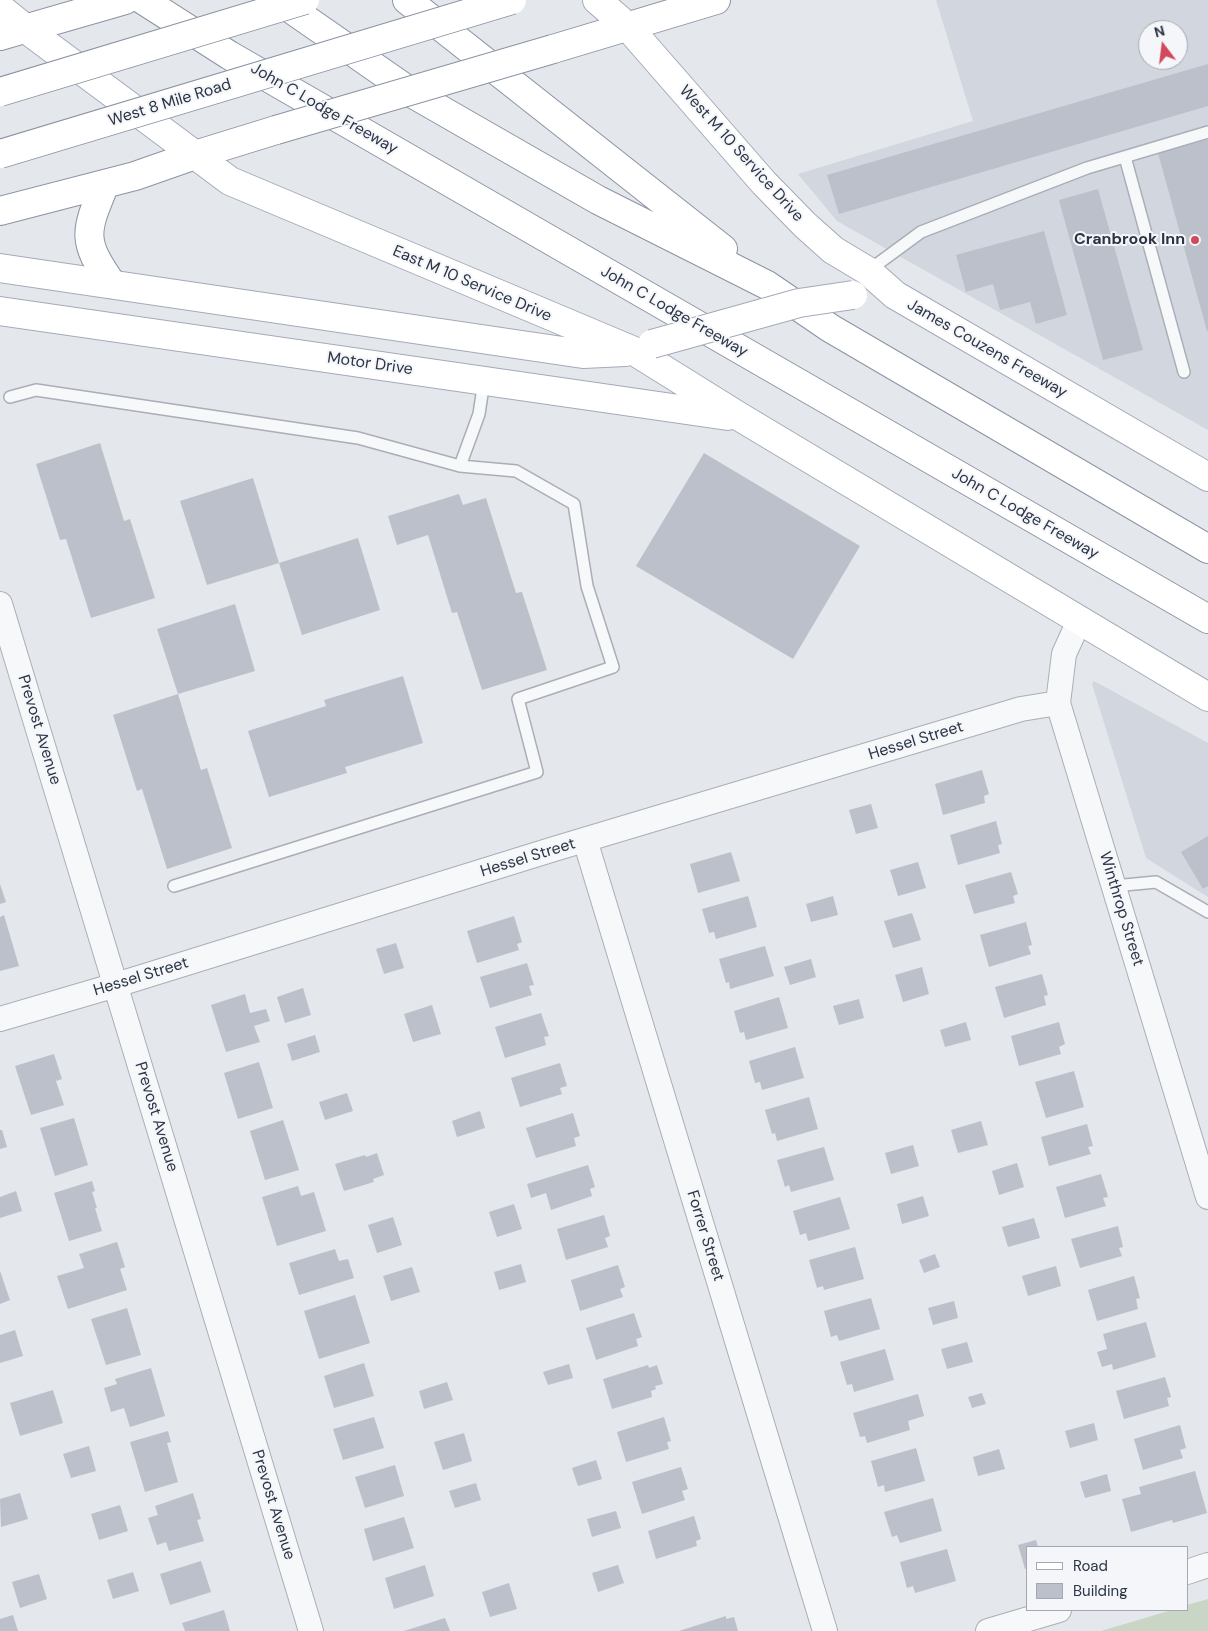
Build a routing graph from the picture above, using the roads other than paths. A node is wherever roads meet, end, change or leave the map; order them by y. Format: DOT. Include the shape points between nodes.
graph roads {
  1 [pos="125,0"];
  2 [pos="143,0"];
  3 [pos="278,0"];
  4 [pos="305,0"];
  5 [pos="407,0"];
  6 [pos="512,0"];
  7 [pos="597,0"];
  8 [pos="716,0"];
  9 [pos="0,8"];
  10 [pos="628,27"];
  11 [pos="26,29"];
  12 [pos="0,36"];
  13 [pos="0,92"];
  14 [pos="1208,132"];
  15 [pos="0,154"];
  16 [pos="195,155"];
  17 [pos="1125,157"];
  18 [pos="105,184"];
  19 [pos="0,211"];
  20 [pos="0,268"];
  21 [pos="868,271"];
  22 [pos="112,284"];
  23 [pos="767,284"];
  24 [pos="895,295"];
  25 [pos="0,311"];
  26 [pos="643,348"];
  27 [pos="1184,372"];
  28 [pos="484,381"];
  29 [pos="10,397"];
  30 [pos="740,417"];
  31 [pos="460,466"];
  32 [pos="1208,476"];
  33 [pos="1208,549"];
  34 [pos="0,604"];
  35 [pos="1208,619"];
  36 [pos="1079,621"];
  37 [pos="1208,696"];
  38 [pos="1058,704"];
  39 [pos="585,840"];
  40 [pos="174,886"];
  41 [pos="1114,886"];
  42 [pos="1208,912"];
  43 [pos="116,985"];
  44 [pos="0,1019"];
  45 [pos="1208,1197"];
  46 [pos="1208,1565"];
  47 [pos="1188,1572"];
  48 [pos="1056,1611"];
  49 [pos="311,1631"];
  50 [pos="825,1631"];
  51 [pos="988,1631"];
  1 -- 11 [label="main road"];
  2 -- 35 [label="main road, John C Lodge Freeway" via="229,55"];
  3 -- 23 [label="main road" via="423,99 598,200"];
  4 -- 13 [label="main road, bridge"];
  5 -- 23 [label="main road"];
  6 -- 15 [label="main road, West 8 Mile Road, bridge"];
  7 -- 10 [label="main road, West M 10 Service Drive"];
  8 -- 10 [label="main road"];
  9 -- 11 [label="main road, East M 10 Service Drive"];
  10 -- 16 [label="main road, bridge"];
  10 -- 21 [label="main road, West M 10 Service Drive" via="764,183 805,225 833,250"];
  11 -- 12 [label="main road"];
  11 -- 16 [label="main road, East M 10 Service Drive"];
  14 -- 17 [label="lane"];
  16 -- 18 [label="main road"];
  16 -- 26 [label="main road, East M 10 Service Drive" via="230,181"];
  17 -- 21 [label="lane" via="1087,168 921,232"];
  17 -- 27 [label="lane"];
  18 -- 19 [label="main road"];
  18 -- 22 [label="main road" via="91,218 89,236 95,257"];
  20 -- 22 [label="main road"];
  21 -- 24 [label="main road, West M 10 Service Drive"];
  22 -- 26 [label="main road" via="583,354"];
  23 -- 33 [label="main road" via="830,328"];
  24 -- 26 [label="main road, James Couzens Freeway, bridge" via="853,295 799,303"];
  24 -- 32 [label="main road, James Couzens Freeway"];
  25 -- 28 [label="main road, Motor Drive"];
  26 -- 30 [label="main road, East M 10 Service Drive"];
  28 -- 30 [label="main road, Motor Drive"];
  28 -- 31 [label="lane" via="479,414"];
  29 -- 31 [label="lane" via="36,390 358,438"];
  30 -- 36 [label="main road, East M 10 Service Drive"];
  31 -- 40 [label="lane" via="516,471 574,504 587,586 613,667 518,698 537,772"];
  34 -- 43 [label="street, Prevost Avenue"];
  36 -- 37 [label="main road"];
  36 -- 38 [label="street, Winthrop Street" via="1064,654"];
  38 -- 39 [label="street, Hessel Street" via="1021,709"];
  38 -- 41 [label="street, Winthrop Street"];
  39 -- 43 [label="street, Hessel Street"];
  39 -- 50 [label="street, Forrer Street"];
  41 -- 42 [label="lane" via="1156,882"];
  41 -- 45 [label="street, Winthrop Street"];
  43 -- 44 [label="street, Hessel Street"];
  43 -- 49 [label="street, Prevost Avenue"];
  46 -- 47 [label="street"];
  48 -- 51 [label="street"];
}
